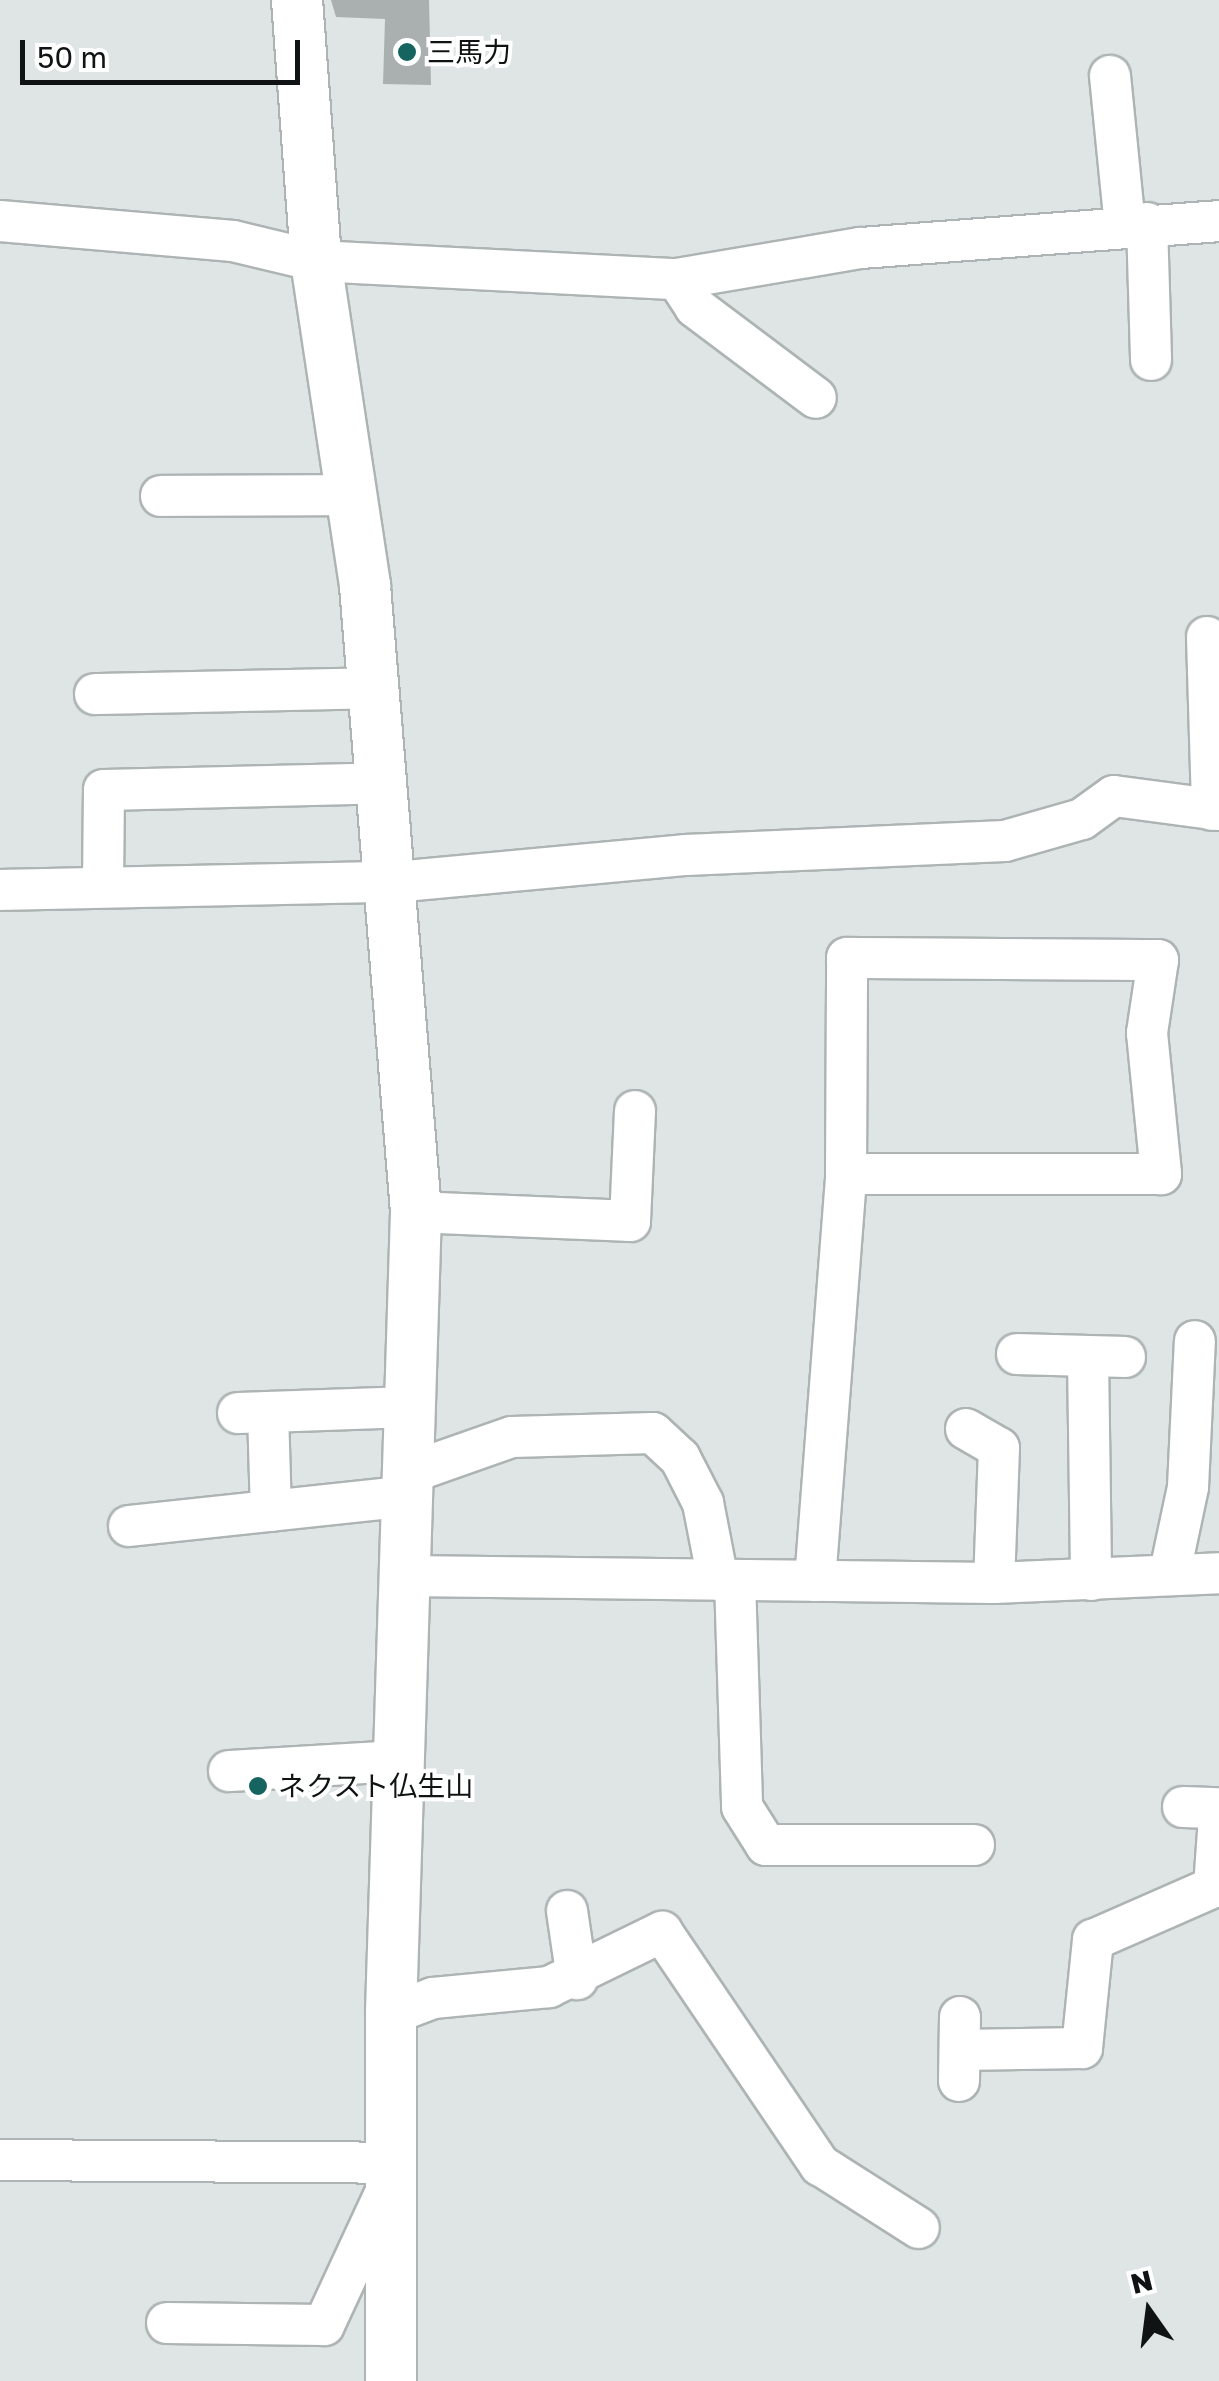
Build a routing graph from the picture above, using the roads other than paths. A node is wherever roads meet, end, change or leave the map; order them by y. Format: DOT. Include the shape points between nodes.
graph roads {
  1 [pos="296,0"];
  2 [pos="1110,76"];
  3 [pos="0,221"];
  4 [pos="1219,221"];
  5 [pos="1136,224"];
  6 [pos="316,261"];
  7 [pos="677,280"];
  8 [pos="1151,360"];
  9 [pos="816,398"];
  10 [pos="351,495"];
  11 [pos="161,496"];
  12 [pos="1207,637"];
  13 [pos="375,688"];
  14 [pos="95,694"];
  15 [pos="385,782"];
  16 [pos="1216,810"];
  17 [pos="394,882"];
  18 [pos="104,885"];
  19 [pos="0,890"];
  20 [pos="635,1112"];
  21 [pos="846,1174"];
  22 [pos="416,1212"];
  23 [pos="1195,1340"];
  24 [pos="1017,1354"];
  25 [pos="411,1407"];
  26 [pos="966,1429"];
  27 [pos="409,1485"];
  28 [pos="271,1511"];
  29 [pos="129,1526"];
  30 [pos="1170,1572"];
  31 [pos="1219,1572"];
  32 [pos="406,1576"];
  33 [pos="726,1580"];
  34 [pos="1090,1580"];
  35 [pos="814,1581"];
  36 [pos="994,1583"];
  37 [pos="399,1761"];
  38 [pos="229,1771"];
  39 [pos="1207,1811"];
  40 [pos="974,1844"];
  41 [pos="567,1911"];
  42 [pos="577,1979"];
  43 [pos="391,2014"];
  44 [pos="960,2050"];
  45 [pos="0,2160"];
  46 [pos="390,2174"];
  47 [pos="918,2228"];
  48 [pos="167,2322"];
  49 [pos="391,2381"];
  1 -- 6 [label="street"];
  2 -- 5 [label="street"];
  3 -- 6 [label="street" via="233,240"];
  4 -- 5 [label="street"];
  5 -- 7 [label="street" via="860,248"];
  5 -- 8 [label="street"];
  6 -- 7 [label="street"];
  6 -- 10 [label="street"];
  7 -- 9 [label="street" via="695,307"];
  10 -- 11 [label="street"];
  10 -- 13 [label="street"];
  12 -- 16 [label="street"];
  13 -- 14 [label="street"];
  13 -- 15 [label="street"];
  15 -- 17 [label="street"];
  15 -- 18 [label="street" via="104,790"];
  16 -- 17 [label="street" via="1114,796 1082,819 1005,841 686,855"];
  17 -- 18 [label="street"];
  17 -- 22 [label="street"];
  18 -- 19 [label="street"];
  20 -- 22 [label="street" via="630,1221"];
  21 -- 21 [label="street" via="847,958 1158,960 1148,1033 1162,1174"];
  21 -- 35 [label="street"];
  22 -- 25 [label="street"];
  23 -- 30 [label="street" via="1188,1487"];
  24 -- 34 [label="street" via="1107,1357"];
  25 -- 27 [label="street"];
  25 -- 28 [label="street" via="253,1412"];
  26 -- 36 [label="street" via="999,1448"];
  27 -- 28 [label="street"];
  27 -- 32 [label="street"];
  27 -- 33 [label="street" via="512,1437 654,1433 680,1458 703,1503"];
  28 -- 29 [label="street"];
  30 -- 31 [label="street"];
  30 -- 34 [label="street"];
  32 -- 33 [label="street"];
  32 -- 37 [label="street"];
  33 -- 35 [label="street"];
  33 -- 40 [label="street" via="742,1807 766,1845"];
  34 -- 36 [label="street"];
  35 -- 36 [label="street"];
  37 -- 38 [label="street"];
  37 -- 43 [label="street"];
  39 -- 44 [label="street" via="1214,1887 1094,1940 1082,2048"];
  41 -- 42 [label="street"];
  42 -- 43 [label="street" via="433,1998"];
  42 -- 47 [label="street" via="662,1932 820,2165"];
  43 -- 46 [label="street"];
  45 -- 46 [label="street"];
  46 -- 48 [label="street" via="324,2326"];
  46 -- 49 [label="street"];
}
